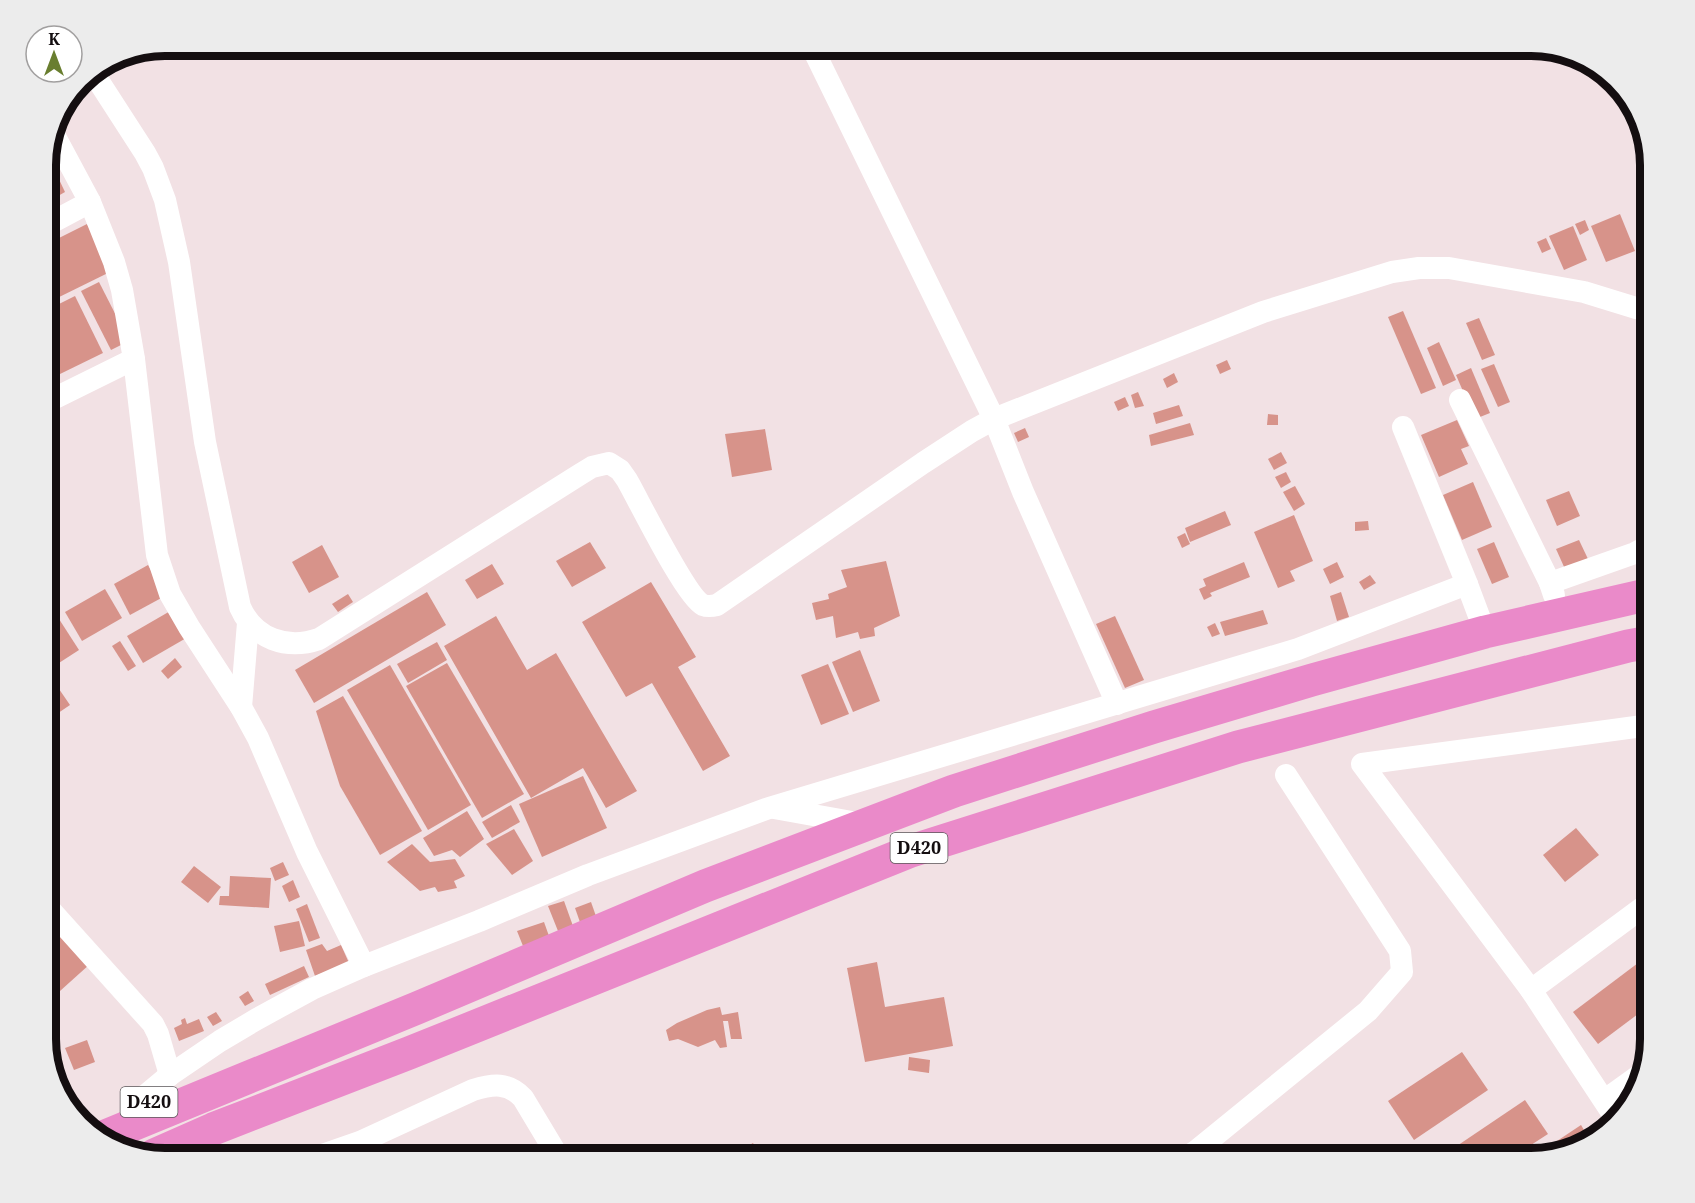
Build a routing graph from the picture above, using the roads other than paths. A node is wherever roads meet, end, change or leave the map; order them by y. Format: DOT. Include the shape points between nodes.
graph roads {
  1 [pos="816,56"];
  2 [pos="97,79"];
  3 [pos="58,142"];
  4 [pos="90,201"];
  5 [pos="56,220"];
  6 [pos="1640,309"];
  7 [pos="134,359"];
  8 [pos="56,398"];
  9 [pos="1460,400"];
  10 [pos="994,419"];
  11 [pos="1403,427"];
  12 [pos="1640,550"];
  13 [pos="1550,583"];
  14 [pos="1467,584"];
  15 [pos="1640,596"];
  16 [pos="1561,614"];
  17 [pos="248,623"];
  18 [pos="1485,632"];
  19 [pos="1640,644"];
  20 [pos="1117,704"];
  21 [pos="241,707"];
  22 [pos="1640,726"];
  23 [pos="1286,775"];
  24 [pos="769,808"];
  25 [pos="867,825"];
  26 [pos="1640,909"];
  27 [pos="56,916"];
  28 [pos="363,966"];
  29 [pos="1531,990"];
  30 [pos="170,1075"];
  31 [pos="218,1090"];
  32 [pos="1626,1090"];
  33 [pos="134,1105"];
  34 [pos="1610,1110"];
  35 [pos="93,1120"];
  36 [pos="213,1129"];
  37 [pos="112,1133"];
  38 [pos="170,1148"];
  39 [pos="191,1148"];
  40 [pos="369,1148"];
  41 [pos="552,1148"];
  42 [pos="1207,1148"];
  1 -- 10 [label="street"];
  2 -- 17 [label="street" via="145,153 165,200 236,597"];
  3 -- 4 [label="street"];
  4 -- 5 [label="street"];
  4 -- 7 [label="street" via="122,290"];
  6 -- 10 [label="street" via="1584,292 1449,268 1392,272 1263,312"];
  7 -- 8 [label="street"];
  7 -- 21 [label="street" via="162,574 189,627"];
  9 -- 13 [label="street"];
  10 -- 17 [label="street" via="923,463 717,605 704,605 695,598 627,480 609,463 592,467 319,639 286,643 262,634"];
  10 -- 20 [label="street"];
  11 -- 14 [label="street"];
  12 -- 13 [label="street"];
  13 -- 16 [label="street"];
  14 -- 18 [label="street"];
  14 -- 20 [label="street" via="1298,649"];
  15 -- 16 [label="highway, D420"];
  16 -- 18 [label="highway, D420"];
  17 -- 21 [label="street"];
  18 -- 25 [label="highway, D420" via="1154,727 954,791"];
  19 -- 36 [label="highway, D420" via="1238,747 911,850"];
  20 -- 24 [label="street"];
  21 -- 28 [label="street"];
  22 -- 29 [label="street" via="1362,764"];
  23 -- 42 [label="street" via="1400,951 1402,972 1368,1011"];
  24 -- 25 [label="street"];
  24 -- 28 [label="street" via="588,875"];
  25 -- 31 [label="highway, D420" via="705,885"];
  26 -- 29 [label="street"];
  27 -- 30 [label="street" via="153,1024"];
  28 -- 30 [label="street" via="257,1018"];
  29 -- 34 [label="street"];
  30 -- 33 [label="street"];
  31 -- 33 [label="highway, D420"];
  31 -- 37 [label="highway"];
  32 -- 34 [label="street"];
  33 -- 35 [label="highway, D420"];
  36 -- 38 [label="highway"];
  36 -- 39 [label="highway, D420"];
  40 -- 41 [label="street" via="473,1090 502,1085 516,1090 523,1098"];
}
